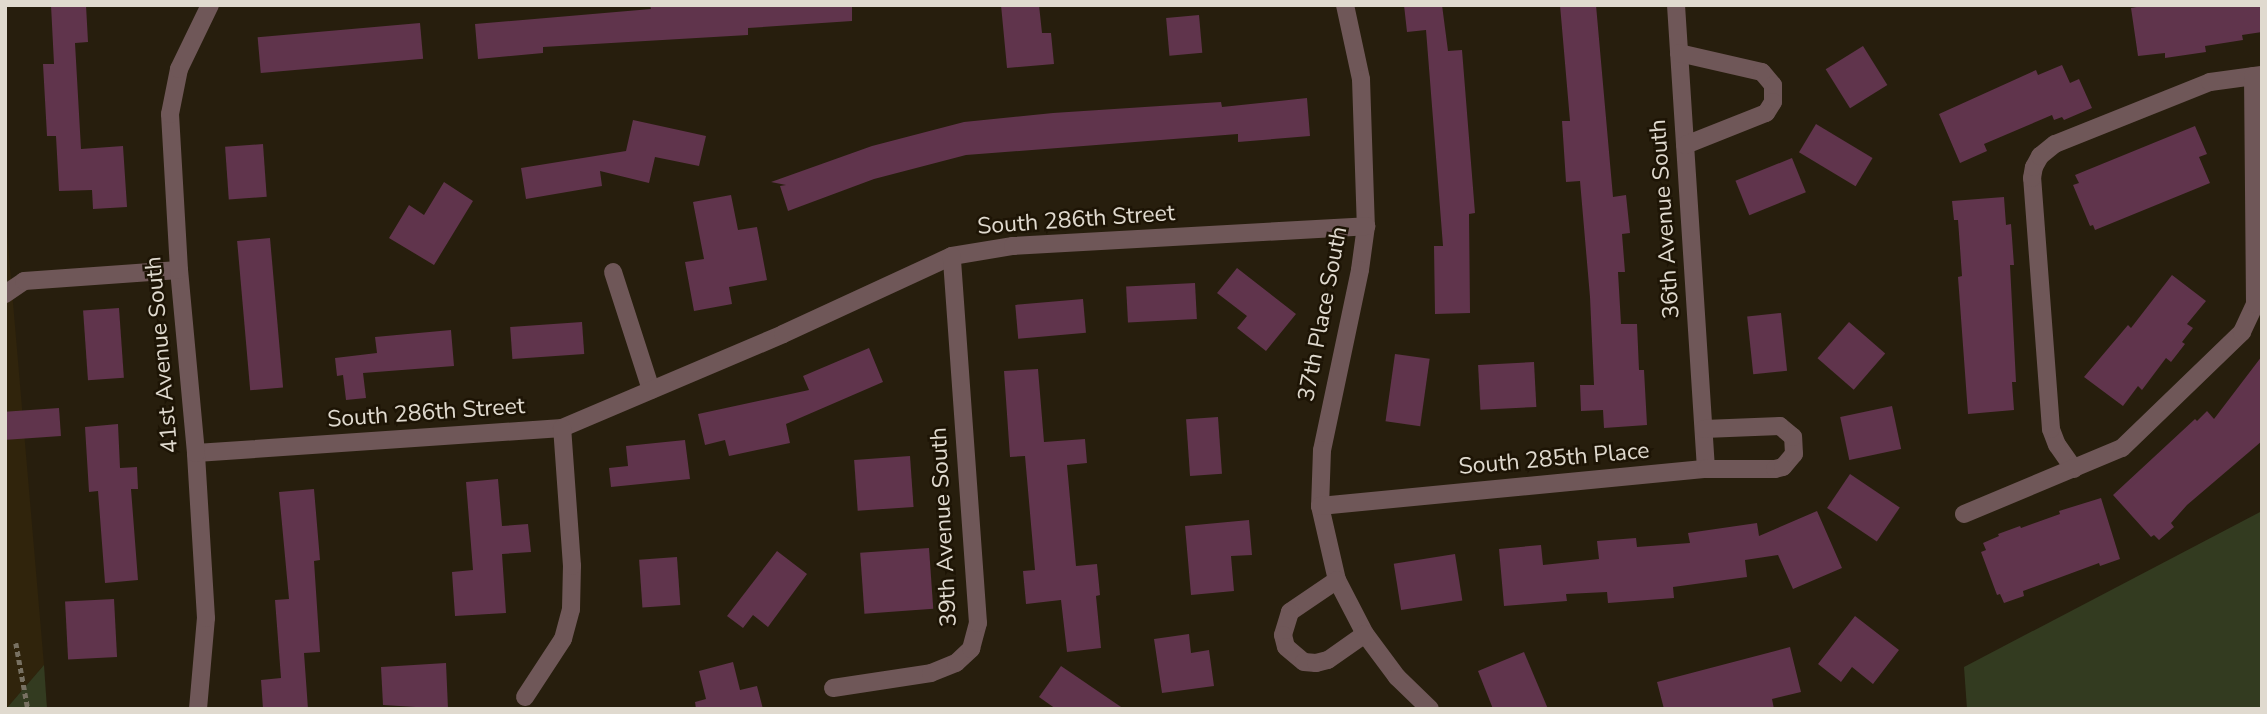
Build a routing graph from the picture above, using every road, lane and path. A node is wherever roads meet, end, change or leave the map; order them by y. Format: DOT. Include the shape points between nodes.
graph roads {
  1 [pos="210,5"];
  2 [pos="1345,5"];
  3 [pos="1676,5"];
  4 [pos="1679,53"];
  5 [pos="2257,76"];
  6 [pos="1685,145"];
  7 [pos="1366,226"];
  8 [pos="952,256"];
  9 [pos="178,270"];
  10 [pos="613,272"];
  11 [pos="5,294"];
  12 [pos="651,390"];
  13 [pos="562,428"];
  14 [pos="1703,429"];
  15 [pos="196,453"];
  16 [pos="2074,469"];
  17 [pos="1706,470"];
  18 [pos="1320,506"];
  19 [pos="1964,514"];
  20 [pos="1337,580"];
  21 [pos="1365,634"];
  22 [pos="16,643"];
  23 [pos="833,688"];
  24 [pos="525,697"];
  25 [pos="28,709"];
  26 [pos="198,709"];
  27 [pos="1430,709"];
  1 -- 9 [label="street, 41st Avenue South" via="179,69 170,114"];
  2 -- 7 [label="street, 37th Place South" via="1361,79"];
  3 -- 4 [label="street, 36th Avenue South"];
  4 -- 6 [label="street, 36th Avenue South"];
  4 -- 6 [label="street" via="1762,72 1773,85 1773,102 1766,114"];
  5 -- 16 [label="street" via="2255,304 2250,318 2242,332 2122,448"];
  5 -- 16 [label="street" via="2210,82 2055,144 2034,167 2051,429"];
  6 -- 14 [label="street, 36th Avenue South"];
  7 -- 8 [label="street, South 286th Street" via="1013,246"];
  7 -- 18 [label="street, 37th Place South" via="1322,450"];
  8 -- 12 [label="street, South 286th Street"];
  8 -- 23 [label="street, 39th Avenue South" via="978,623 975,636 971,649 956,663 931,673"];
  9 -- 11 [label="street" via="24,281"];
  9 -- 15 [label="street, 41st Avenue South"];
  10 -- 12 [label="street"];
  12 -- 13 [label="street, South 286th Street"];
  13 -- 15 [label="street, South 286th Street"];
  13 -- 24 [label="street" via="571,609 563,639"];
  14 -- 17 [label="street, 36th Avenue South"];
  14 -- 17 [label="street, South 285th Place" via="1780,426 1793,437 1794,454 1775,469"];
  15 -- 26 [label="street, 41st Avenue South" via="206,618"];
  16 -- 19 [label="street"];
  17 -- 18 [label="street, South 285th Place"];
  18 -- 20 [label="street, 37th Place South"];
  20 -- 21 [label="street, 37th Place South"];
  20 -- 21 [label="street" via="1290,612 1283,635 1286,647 1304,662 1317,663"];
  21 -- 27 [label="street, 37th Place South" via="1397,677"];
  22 -- 25 [label="path"];
}
